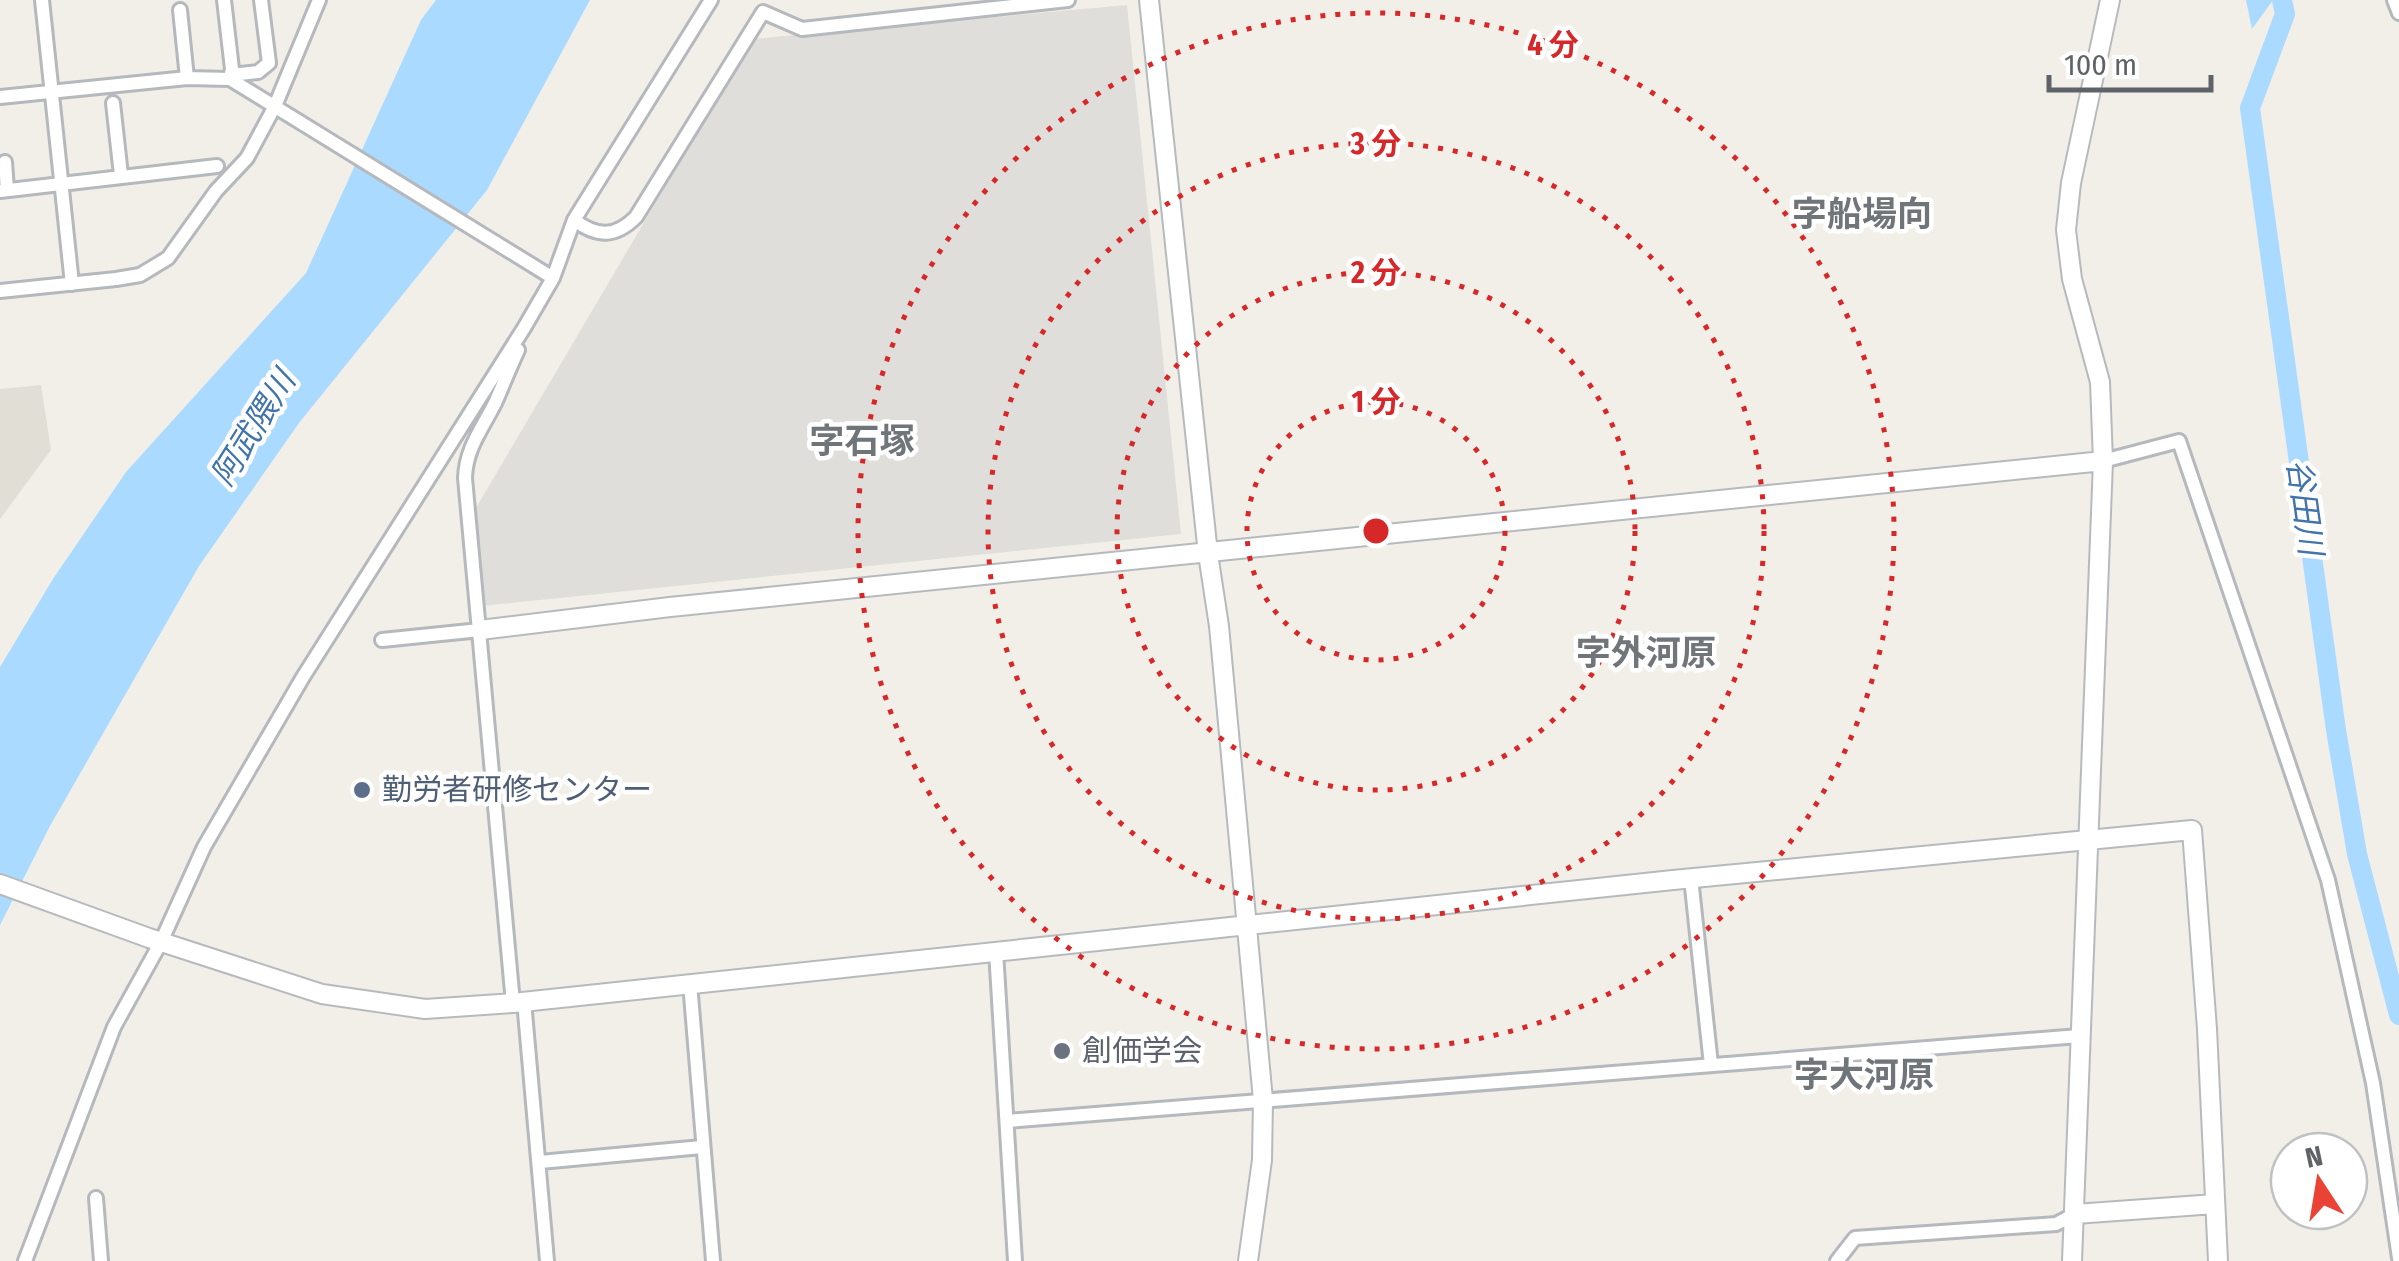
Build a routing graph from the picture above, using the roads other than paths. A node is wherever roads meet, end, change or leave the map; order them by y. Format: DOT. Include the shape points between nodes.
graph roads {
  1 [pos="42,0"];
  2 [pos="224,0"];
  3 [pos="261,0"];
  4 [pos="319,0"];
  5 [pos="710,0"];
  6 [pos="1068,0"];
  7 [pos="1149,0"];
  8 [pos="2110,0"];
  9 [pos="2394,0"];
  10 [pos="180,10"];
  11 [pos="2399,13"];
  12 [pos="230,77"];
  13 [pos="188,78"];
  14 [pos="51,92"];
  15 [pos="0,97"];
  16 [pos="113,102"];
  17 [pos="281,111"];
  18 [pos="5,162"];
  19 [pos="217,166"];
  20 [pos="121,176"];
  21 [pos="61,185"];
  22 [pos="4,190"];
  23 [pos="574,220"];
  24 [pos="548,275"];
  25 [pos="72,284"];
  26 [pos="0,291"];
  27 [pos="524,328"];
  28 [pos="2102,461"];
  29 [pos="1208,554"];
  30 [pos="480,630"];
  31 [pos="382,640"];
  32 [pos="2089,839"];
  33 [pos="1691,878"];
  34 [pos="0,884"];
  35 [pos="1247,924"];
  36 [pos="155,940"];
  37 [pos="996,951"];
  38 [pos="690,983"];
  39 [pos="518,1002"];
  40 [pos="2078,1036"];
  41 [pos="1711,1065"];
  42 [pos="1263,1100"];
  43 [pos="1007,1121"];
  44 [pos="702,1147"];
  45 [pos="540,1162"];
  46 [pos="96,1198"];
  47 [pos="2215,1204"];
  48 [pos="2075,1214"];
  49 [pos="2399,1258"];
  50 [pos="24,1261"];
  51 [pos="101,1261"];
  52 [pos="546,1261"];
  53 [pos="713,1261"];
  54 [pos="1015,1261"];
  55 [pos="1248,1261"];
  56 [pos="1837,1261"];
  57 [pos="2072,1261"];
  58 [pos="2218,1261"];
  1 -- 14 [label="street"];
  2 -- 12 [label="street"];
  3 -- 12 [label="street" via="268,63"];
  4 -- 17 [label="street"];
  5 -- 23 [label="street"];
  6 -- 23 [label="street" via="802,29 763,12 636,217 609,235"];
  7 -- 29 [label="street"];
  8 -- 28 [label="street" via="2066,230 2100,382"];
  9 -- 11 [label="street"];
  10 -- 13 [label="street"];
  12 -- 13 [label="street"];
  12 -- 17 [label="street"];
  13 -- 14 [label="street"];
  14 -- 15 [label="street"];
  14 -- 21 [label="street"];
  16 -- 20 [label="street"];
  17 -- 24 [label="street"];
  17 -- 25 [label="street" via="168,258 140,275"];
  18 -- 22 [label="street"];
  19 -- 20 [label="street"];
  20 -- 21 [label="street"];
  21 -- 22 [label="street"];
  21 -- 25 [label="street"];
  23 -- 24 [label="street"];
  24 -- 27 [label="street"];
  25 -- 26 [label="street"];
  27 -- 30 [label="street" via="466,461"];
  27 -- 36 [label="street" via="303,677"];
  28 -- 29 [label="street"];
  28 -- 32 [label="street"];
  28 -- 49 [label="street" via="2179,440 2328,880 2373,1083"];
  29 -- 30 [label="street"];
  29 -- 35 [label="street"];
  30 -- 31 [label="street"];
  30 -- 39 [label="street"];
  32 -- 33 [label="street"];
  32 -- 40 [label="street"];
  32 -- 47 [label="street" via="2192,830"];
  33 -- 35 [label="street"];
  33 -- 41 [label="street"];
  34 -- 36 [label="street"];
  35 -- 37 [label="street"];
  35 -- 42 [label="street"];
  36 -- 39 [label="street" via="357,1001 424,1008"];
  36 -- 50 [label="street" via="114,1027"];
  37 -- 38 [label="street"];
  37 -- 43 [label="street"];
  38 -- 39 [label="street"];
  38 -- 44 [label="street"];
  39 -- 45 [label="street"];
  40 -- 41 [label="street"];
  40 -- 48 [label="street"];
  41 -- 42 [label="street"];
  42 -- 43 [label="street"];
  42 -- 55 [label="street"];
  43 -- 54 [label="street"];
  44 -- 45 [label="street"];
  44 -- 53 [label="street"];
  45 -- 52 [label="street"];
  46 -- 51 [label="street"];
  47 -- 48 [label="street"];
  47 -- 58 [label="street"];
  48 -- 56 [label="street" via="2056,1224 1854,1238"];
  48 -- 57 [label="street"];
}
